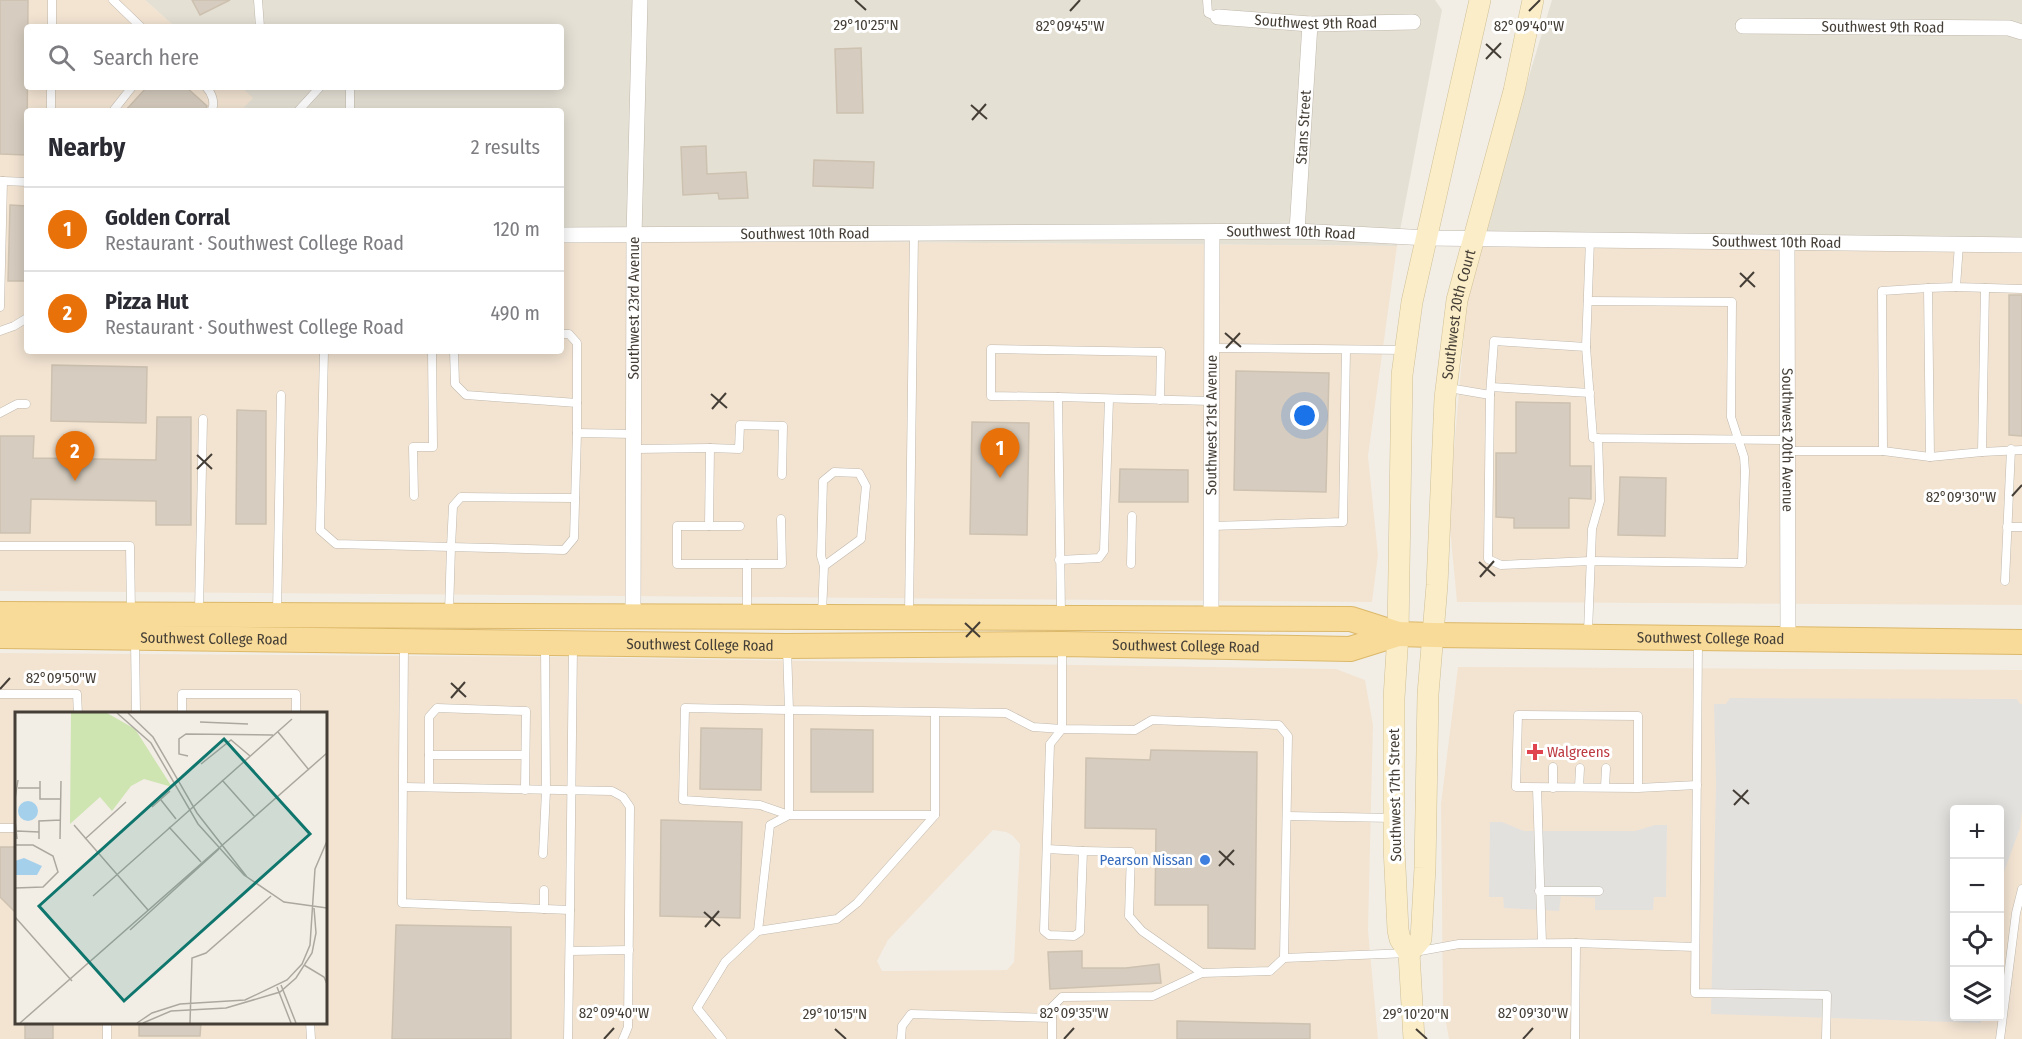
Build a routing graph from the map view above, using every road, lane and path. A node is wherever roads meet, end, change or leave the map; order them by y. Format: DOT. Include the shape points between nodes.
graph roads {
  1 [pos="52,0"];
  2 [pos="113,0"];
  3 [pos="258,0"];
  4 [pos="640,0"];
  5 [pos="1207,0"];
  6 [pos="1480,0"];
  7 [pos="1533,0"];
  8 [pos="1218,17"];
  9 [pos="1413,22"];
  10 [pos="52,24"];
  11 [pos="138,24"];
  12 [pos="261,24"];
  13 [pos="1310,24"];
  14 [pos="1743,26"];
  15 [pos="2022,32"];
  16 [pos="51,90"];
  17 [pos="130,90"];
  18 [pos="208,90"];
  19 [pos="317,90"];
  20 [pos="350,90"];
  21 [pos="51,108"];
  22 [pos="115,108"];
  23 [pos="213,108"];
  24 [pos="301,108"];
  25 [pos="350,108"];
  26 [pos="2,181"];
  27 [pos="24,182"];
  28 [pos="1297,231"];
  29 [pos="1212,232"];
  30 [pos="914,234"];
  31 [pos="564,235"];
  32 [pos="634,236"];
  33 [pos="1428,238"];
  34 [pos="1474,238"];
  35 [pos="1590,240"];
  36 [pos="1787,242"];
  37 [pos="1959,244"];
  38 [pos="2022,245"];
  39 [pos="1956,287"];
  40 [pos="1928,288"];
  41 [pos="1985,288"];
  42 [pos="2022,289"];
  43 [pos="1588,301"];
  44 [pos="0,307"];
  45 [pos="24,320"];
  46 [pos="0,331"];
  47 [pos="564,334"];
  48 [pos="1586,347"];
  49 [pos="1212,348"];
  50 [pos="1346,350"];
  51 [pos="1406,350"];
  52 [pos="324,354"];
  53 [pos="432,354"];
  54 [pos="454,354"];
  55 [pos="1447,387"];
  56 [pos="1491,391"];
  57 [pos="1590,393"];
  58 [pos="281,395"];
  59 [pos="1058,398"];
  60 [pos="1109,399"];
  61 [pos="1160,400"];
  62 [pos="1211,401"];
  63 [pos="577,403"];
  64 [pos="26,404"];
  65 [pos="0,413"];
  66 [pos="203,420"];
  67 [pos="577,433"];
  68 [pos="1598,438"];
  69 [pos="1739,440"];
  70 [pos="635,441"];
  71 [pos="1787,446"];
  72 [pos="710,448"];
  73 [pos="2011,449"];
  74 [pos="2022,450"];
  75 [pos="1883,452"];
  76 [pos="1982,452"];
  77 [pos="1930,457"];
  78 [pos="782,474"];
  79 [pos="414,496"];
  80 [pos="575,498"];
  81 [pos="1132,516"];
  82 [pos="781,519"];
  83 [pos="709,526"];
  84 [pos="740,526"];
  85 [pos="1210,526"];
  86 [pos="2007,527"];
  87 [pos="2022,527"];
  88 [pos="0,546"];
  89 [pos="451,547"];
  90 [pos="1059,560"];
  91 [pos="1590,561"];
  92 [pos="747,564"];
  93 [pos="1131,564"];
  94 [pos="824,566"];
  95 [pos="2005,581"];
  96 [pos="130,614"];
  97 [pos="0,615"];
  98 [pos="199,615"];
  99 [pos="277,615"];
  100 [pos="449,616"];
  101 [pos="633,617"];
  102 [pos="747,618"];
  103 [pos="822,618"];
  104 [pos="909,618"];
  105 [pos="1061,618"];
  106 [pos="1211,619"];
  107 [pos="1398,634"];
  108 [pos="1433,635"];
  109 [pos="0,636"];
  110 [pos="1588,637"];
  111 [pos="135,638"];
  112 [pos="1698,638"];
  113 [pos="1788,639"];
  114 [pos="404,640"];
  115 [pos="2022,642"];
  116 [pos="545,643"];
  117 [pos="573,644"];
  118 [pos="1062,644"];
  119 [pos="786,646"];
  120 [pos="0,694"];
  121 [pos="789,710"];
  122 [pos="78,712"];
  123 [pos="136,712"];
  124 [pos="182,712"];
  125 [pos="296,712"];
  126 [pos="935,713"];
  127 [pos="1582,715"];
  128 [pos="1553,716"];
  129 [pos="1607,716"];
  130 [pos="1582,724"];
  131 [pos="1553,725"];
  132 [pos="1607,726"];
  133 [pos="1062,729"];
  134 [pos="429,755"];
  135 [pos="525,755"];
  136 [pos="1553,767"];
  137 [pos="1580,768"];
  138 [pos="1606,768"];
  139 [pos="1697,785"];
  140 [pos="404,787"];
  141 [pos="429,787"];
  142 [pos="1579,787"];
  143 [pos="1605,787"];
  144 [pos="1537,788"];
  145 [pos="1553,788"];
  146 [pos="1638,788"];
  147 [pos="525,790"];
  148 [pos="546,791"];
  149 [pos="571,791"];
  150 [pos="789,815"];
  151 [pos="935,815"];
  152 [pos="1287,816"];
  153 [pos="1395,818"];
  154 [pos="1047,849"];
  155 [pos="1083,850"];
  156 [pos="543,854"];
  157 [pos="2022,889"];
  158 [pos="544,890"];
  159 [pos="1539,891"];
  160 [pos="1599,891"];
  161 [pos="543,909"];
  162 [pos="570,910"];
  163 [pos="758,931"];
  164 [pos="1542,943"];
  165 [pos="1576,943"];
  166 [pos="1695,947"];
  167 [pos="629,950"];
  168 [pos="570,951"];
  169 [pos="1409,953"];
  170 [pos="1284,958"];
  171 [pos="1202,973"];
  172 [pos="1052,1018"];
  173 [pos="310,1024"];
  174 [pos="311,1039"];
  175 [pos="568,1039"];
  176 [pos="623,1039"];
  177 [pos="722,1039"];
  178 [pos="901,1039"];
  179 [pos="1052,1039"];
  180 [pos="1414,1039"];
  181 [pos="1575,1039"];
  182 [pos="1826,1039"];
  183 [pos="2000,1039"];
  1 -- 10 [label="lane"];
  2 -- 11 [label="lane"];
  3 -- 12 [label="lane"];
  4 -- 32 [label="street, Southwest 23rd Avenue"];
  5 -- 8 [label="lane" via="1208,13"];
  6 -- 33 [label="main road"];
  7 -- 34 [label="main road, Southwest 20th Court" via="1514,91"];
  8 -- 13 [label="street, Southwest 9th Road"];
  9 -- 13 [label="street, Southwest 9th Road"];
  13 -- 28 [label="street, Stans Street"];
  14 -- 15 [label="street, Southwest 9th Road" via="2008,28"];
  16 -- 21 [label="lane"];
  17 -- 22 [label="lane"];
  18 -- 23 [label="lane"];
  19 -- 24 [label="lane"];
  20 -- 25 [label="lane"];
  26 -- 27 [label="lane"];
  26 -- 44 [label="lane"];
  28 -- 29 [label="street, Southwest 10th Road"];
  28 -- 33 [label="street, Southwest 10th Road"];
  29 -- 30 [label="street, Southwest 10th Road"];
  29 -- 49 [label="street, Southwest 21st Avenue"];
  30 -- 32 [label="street, Southwest 10th Road"];
  30 -- 104 [label="lane"];
  31 -- 32 [label="street, Southwest 10th Road"];
  32 -- 70 [label="street, Southwest 23rd Avenue"];
  33 -- 34 [label="street, Southwest 10th Road"];
  33 -- 51 [label="main road" via="1412,302"];
  34 -- 35 [label="street, Southwest 10th Road"];
  34 -- 55 [label="main road, Southwest 20th Court" via="1457,300"];
  35 -- 36 [label="street, Southwest 10th Road"];
  35 -- 43 [label="lane"];
  36 -- 37 [label="street, Southwest 10th Road"];
  36 -- 71 [label="street, Southwest 20th Avenue"];
  37 -- 38 [label="street, Southwest 10th Road"];
  37 -- 39 [label="lane"];
  39 -- 40 [label="lane"];
  39 -- 41 [label="lane"];
  40 -- 75 [label="lane" via="1882,291"];
  40 -- 77 [label="lane"];
  41 -- 42 [label="lane"];
  41 -- 76 [label="lane"];
  43 -- 48 [label="lane"];
  43 -- 69 [label="lane" via="1732,302 1731,417"];
  45 -- 46 [label="lane"];
  47 -- 63 [label="lane" via="577,343"];
  48 -- 56 [label="lane" via="1494,341"];
  48 -- 57 [label="lane"];
  49 -- 50 [label="lane"];
  49 -- 62 [label="street, Southwest 21st Avenue"];
  50 -- 51 [label="lane"];
  50 -- 85 [label="lane" via="1343,522"];
  51 -- 107 [label="main road" via="1402,375"];
  52 -- 89 [label="lane" via="320,530 336,544"];
  53 -- 79 [label="lane" via="433,447 413,447"];
  54 -- 63 [label="lane" via="455,384 466,394"];
  55 -- 56 [label="lane"];
  55 -- 108 [label="main road, Southwest 20th Court"];
  56 -- 57 [label="lane"];
  56 -- 91 [label="lane" via="1488,559 1500,565"];
  57 -- 68 [label="lane" via="1593,438"];
  58 -- 99 [label="lane"];
  59 -- 60 [label="lane"];
  59 -- 61 [label="lane" via="991,396 991,349 1161,352"];
  59 -- 90 [label="lane"];
  60 -- 61 [label="lane"];
  60 -- 90 [label="lane" via="1104,551 1099,558"];
  61 -- 62 [label="lane"];
  62 -- 85 [label="street, Southwest 21st Avenue"];
  63 -- 67 [label="lane"];
  64 -- 65 [label="lane"];
  66 -- 98 [label="lane"];
  67 -- 70 [label="lane"];
  67 -- 80 [label="lane"];
  68 -- 69 [label="lane"];
  68 -- 91 [label="lane" via="1600,501 1592,529"];
  69 -- 71 [label="lane"];
  69 -- 91 [label="lane" via="1745,471 1742,563"];
  70 -- 72 [label="lane"];
  70 -- 101 [label="street, Southwest 23rd Avenue"];
  71 -- 75 [label="lane"];
  71 -- 113 [label="street, Southwest 20th Avenue"];
  72 -- 78 [label="lane" via="739,448 740,425 783,426"];
  72 -- 83 [label="lane"];
  73 -- 74 [label="lane"];
  73 -- 76 [label="lane"];
  73 -- 86 [label="lane"];
  75 -- 77 [label="lane"];
  76 -- 77 [label="lane"];
  80 -- 89 [label="lane" via="460,497 453,506"];
  80 -- 89 [label="lane" via="574,538 564,550"];
  81 -- 93 [label="lane"];
  82 -- 92 [label="lane" via="782,564"];
  83 -- 84 [label="lane"];
  83 -- 92 [label="lane" via="677,526 677,564"];
  85 -- 106 [label="street, Southwest 21st Avenue"];
  86 -- 87 [label="lane"];
  86 -- 95 [label="lane"];
  88 -- 96 [label="lane" via="130,546"];
  89 -- 100 [label="lane"];
  90 -- 105 [label="lane"];
  91 -- 110 [label="lane"];
  92 -- 102 [label="lane"];
  94 -- 94 [label="lane" via="861,539 866,486 859,473 834,472 823,482"];
  94 -- 103 [label="lane"];
  96 -- 97 [label="main road, Southwest College Road"];
  96 -- 98 [label="main road, Southwest College Road"];
  98 -- 99 [label="main road, Southwest College Road"];
  99 -- 100 [label="main road, Southwest College Road"];
  100 -- 101 [label="main road, Southwest College Road"];
  101 -- 102 [label="main road, Southwest College Road"];
  102 -- 103 [label="main road, Southwest College Road"];
  103 -- 104 [label="main road, Southwest College Road"];
  104 -- 105 [label="main road, Southwest College Road"];
  105 -- 106 [label="main road, Southwest College Road"];
  106 -- 107 [label="main road, Southwest College Road" via="1351,619"];
  107 -- 108 [label="main road, Southwest College Road"];
  107 -- 118 [label="main road, Southwest College Road" via="1350,649"];
  107 -- 153 [label="main road, Southwest 17th Street"];
  108 -- 110 [label="main road, Southwest College Road"];
  108 -- 169 [label="main road, Southwest 17th Street" via="1421,939"];
  109 -- 111 [label="main road, Southwest College Road"];
  110 -- 112 [label="main road, Southwest College Road"];
  111 -- 114 [label="main road, Southwest College Road"];
  111 -- 123 [label="lane"];
  112 -- 113 [label="main road, Southwest College Road"];
  112 -- 139 [label="lane"];
  113 -- 115 [label="main road, Southwest College Road"];
  114 -- 116 [label="main road, Southwest College Road"];
  114 -- 140 [label="lane"];
  116 -- 117 [label="main road, Southwest College Road"];
  116 -- 148 [label="lane"];
  117 -- 119 [label="main road, Southwest College Road"];
  117 -- 149 [label="lane"];
  118 -- 119 [label="main road, Southwest College Road"];
  118 -- 133 [label="lane"];
  119 -- 121 [label="lane"];
  120 -- 122 [label="lane" via="77,694"];
  121 -- 126 [label="lane"];
  121 -- 150 [label="lane"];
  121 -- 150 [label="lane" via="685,708 683,800 760,805"];
  124 -- 125 [label="lane" via="182,694 296,694"];
  126 -- 133 [label="lane" via="1006,713 1033,727"];
  126 -- 151 [label="lane"];
  127 -- 128 [label="lane"];
  127 -- 129 [label="lane"];
  127 -- 130 [label="lane"];
  128 -- 131 [label="lane"];
  128 -- 144 [label="lane" via="1518,715 1516,787"];
  129 -- 132 [label="lane"];
  129 -- 146 [label="lane" via="1638,716"];
  133 -- 152 [label="lane" via="1135,730 1152,720 1279,725 1288,736"];
  133 -- 154 [label="lane" via="1050,744"];
  134 -- 135 [label="lane"];
  134 -- 135 [label="lane" via="429,717 437,708 525,711"];
  134 -- 141 [label="lane"];
  135 -- 147 [label="lane"];
  136 -- 145 [label="lane"];
  137 -- 142 [label="lane"];
  138 -- 143 [label="lane"];
  139 -- 146 [label="lane"];
  139 -- 166 [label="lane"];
  140 -- 141 [label="lane"];
  140 -- 161 [label="lane" via="402,903"];
  141 -- 147 [label="lane"];
  142 -- 143 [label="lane"];
  142 -- 145 [label="lane"];
  143 -- 146 [label="lane"];
  144 -- 145 [label="lane"];
  144 -- 159 [label="lane"];
  147 -- 148 [label="lane"];
  148 -- 149 [label="lane"];
  148 -- 156 [label="lane"];
  149 -- 162 [label="lane"];
  149 -- 167 [label="lane" via="612,791 630,807"];
  150 -- 151 [label="lane"];
  150 -- 163 [label="lane" via="771,825"];
  151 -- 163 [label="lane" via="857,903 837,919"];
  152 -- 153 [label="lane"];
  152 -- 170 [label="lane"];
  153 -- 169 [label="main road, Southwest 17th Street" via="1398,930"];
  154 -- 155 [label="lane"];
  154 -- 155 [label="lane" via="1044,931 1049,935 1074,936 1080,932"];
  155 -- 171 [label="lane" via="1131,852 1129,916 1142,932"];
  157 -- 183 [label="lane" via="2005,983"];
  158 -- 161 [label="lane"];
  159 -- 160 [label="lane"];
  159 -- 164 [label="lane"];
  161 -- 162 [label="lane"];
  162 -- 168 [label="lane"];
  163 -- 177 [label="lane" via="725,962 697,1008"];
  164 -- 165 [label="lane"];
  164 -- 169 [label="lane" via="1459,944"];
  165 -- 166 [label="lane"];
  165 -- 181 [label="lane"];
  166 -- 182 [label="lane" via="1695,993 1827,994"];
  167 -- 168 [label="lane"];
  167 -- 176 [label="lane" via="628,1028"];
  168 -- 175 [label="lane"];
  169 -- 170 [label="lane"];
  169 -- 180 [label="main road, Southwest 17th Street"];
  170 -- 171 [label="lane" via="1270,971"];
  171 -- 172 [label="lane" via="1153,996 1062,998 1052,1007"];
  172 -- 178 [label="lane" via="911,1014 902,1026"];
  172 -- 179 [label="lane"];
  173 -- 174 [label="lane"];
}
